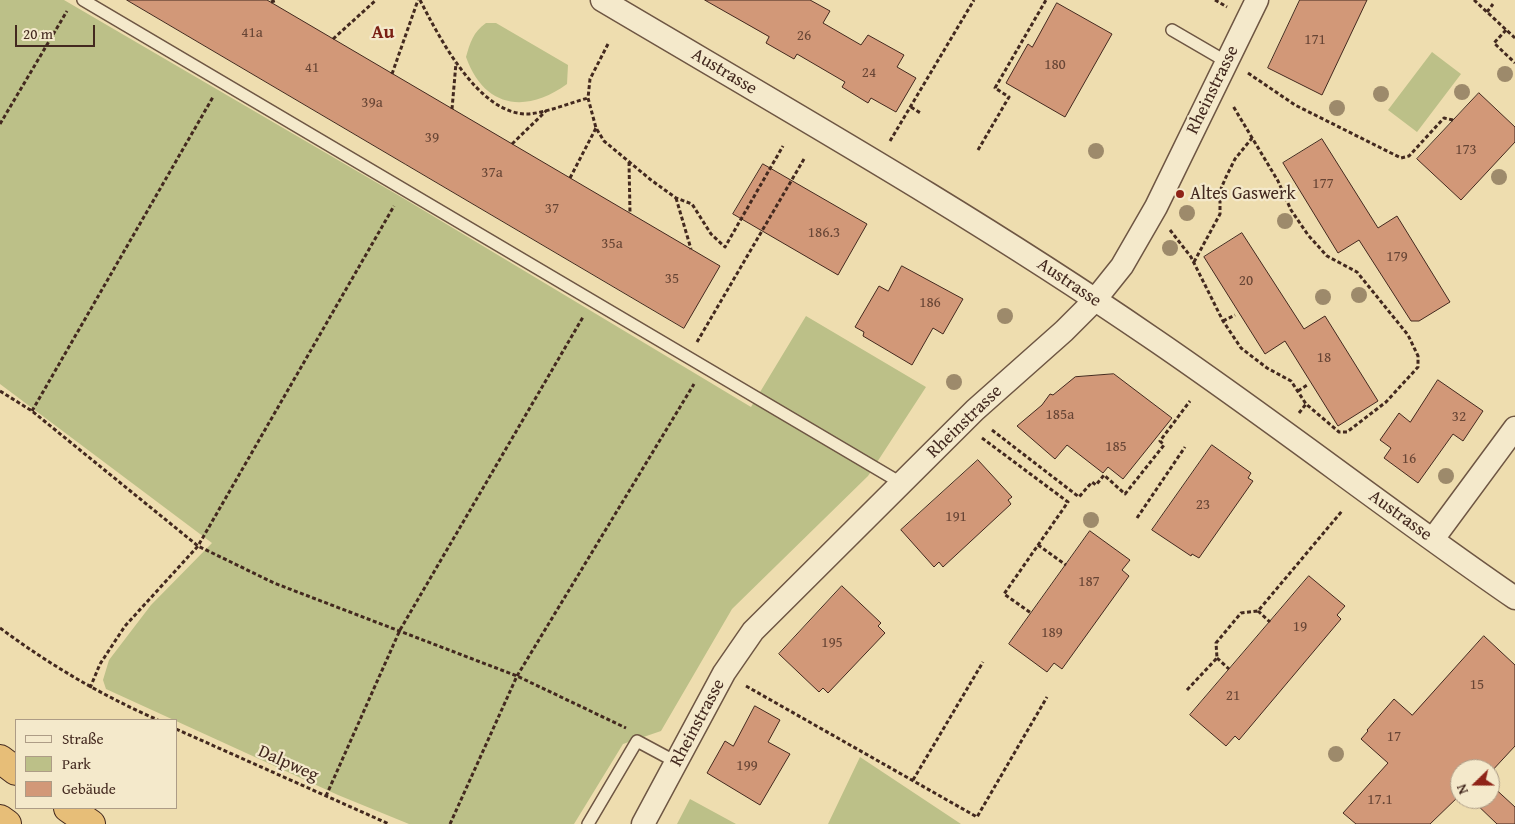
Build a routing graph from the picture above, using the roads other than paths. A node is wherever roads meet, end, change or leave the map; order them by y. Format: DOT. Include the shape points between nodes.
graph roads {
  1 [pos="83,0"];
  2 [pos="602,0"];
  3 [pos="1257,0"];
  4 [pos="1172,30"];
  5 [pos="1236,67"];
  6 [pos="1094,301"];
  7 [pos="1515,428"];
  8 [pos="901,483"];
  9 [pos="1433,539"];
  10 [pos="1515,598"];
  11 [pos="0,759"];
  12 [pos="678,763"];
  13 [pos="15,770"];
  14 [pos="69,809"];
  15 [pos="0,819"];
  16 [pos="7,824"];
  17 [pos="91,824"];
  18 [pos="588,824"];
  19 [pos="643,824"];
  1 -- 8 [label="lane"];
  2 -- 6 [label="street, Austrasse" via="878,163 1044,266"];
  3 -- 5 [label="street, Rheinstrasse"];
  4 -- 5 [label="lane"];
  5 -- 6 [label="street, Rheinstrasse" via="1122,266"];
  6 -- 8 [label="street, Rheinstrasse"];
  6 -- 9 [label="street, Austrasse" via="1148,335"];
  7 -- 9 [label="street"];
  8 -- 12 [label="street, Rheinstrasse" via="753,631 724,673"];
  9 -- 10 [label="street, Austrasse"];
  11 -- 13 [label="highway"];
  12 -- 18 [label="lane" via="637,741"];
  12 -- 19 [label="street, Rheinstrasse"];
  14 -- 17 [label="highway"];
  15 -- 16 [label="highway"];
}
